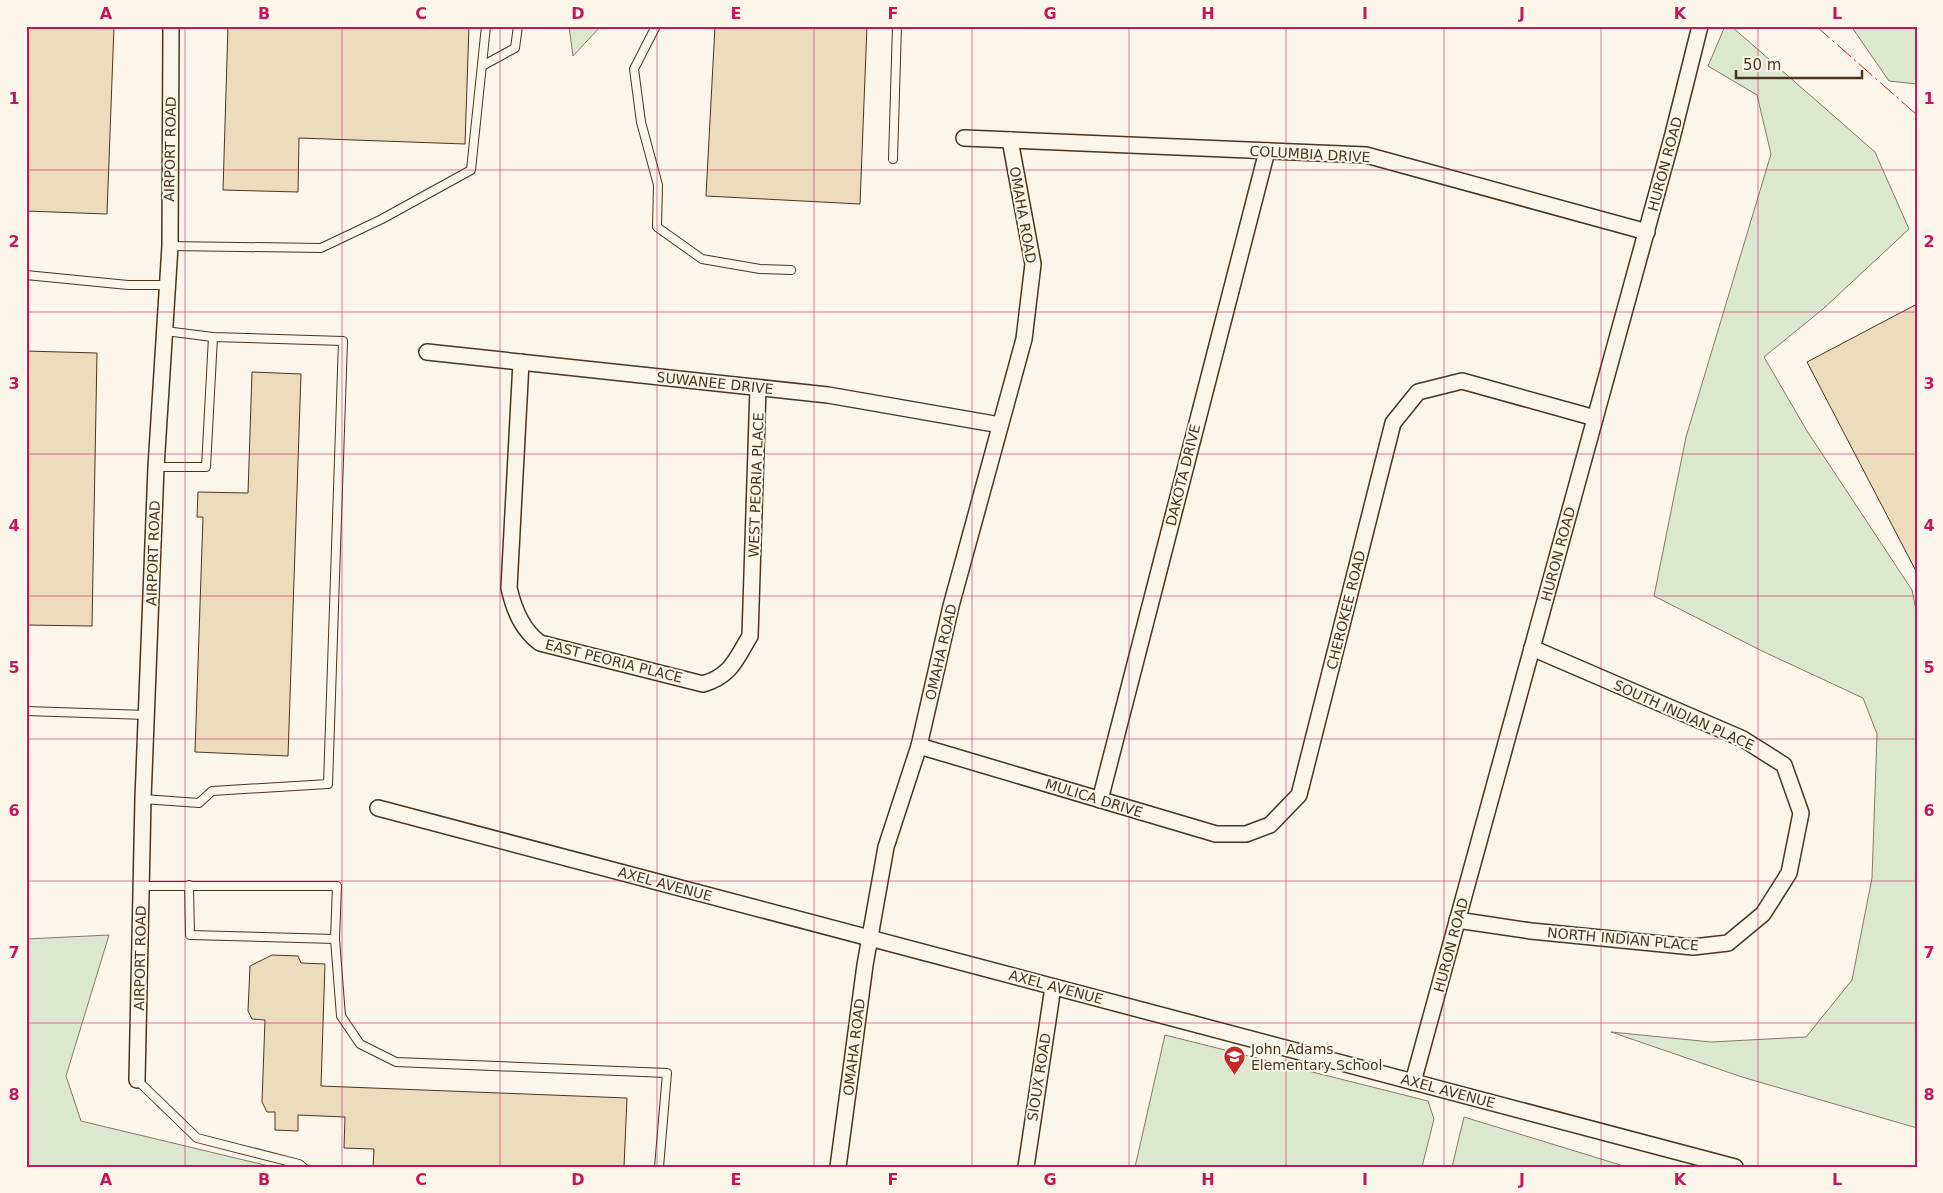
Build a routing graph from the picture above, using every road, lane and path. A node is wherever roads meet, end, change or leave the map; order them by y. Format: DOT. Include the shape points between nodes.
graph roads {
  1 [pos="172,26"];
  2 [pos="486,26"];
  3 [pos="518,26"];
  4 [pos="656,26"];
  5 [pos="897,26"];
  6 [pos="1700,26"];
  7 [pos="482,66"];
  8 [pos="964,138"];
  9 [pos="1010,140"];
  10 [pos="1267,151"];
  11 [pos="893,159"];
  12 [pos="1646,232"];
  13 [pos="170,246"];
  14 [pos="791,270"];
  15 [pos="26,275"];
  16 [pos="168,285"];
  17 [pos="165,331"];
  18 [pos="213,336"];
  19 [pos="427,352"];
  20 [pos="521,362"];
  21 [pos="758,388"];
  22 [pos="1595,418"];
  23 [pos="1000,425"];
  24 [pos="156,467"];
  25 [pos="753,582"];
  26 [pos="1532,648"];
  27 [pos="26,711"];
  28 [pos="146,714"];
  29 [pos="919,746"];
  30 [pos="143,799"];
  31 [pos="1100,800"];
  32 [pos="378,808"];
  33 [pos="1270,825"];
  34 [pos="189,885"];
  35 [pos="141,886"];
  36 [pos="1771,900"];
  37 [pos="1457,920"];
  38 [pos="870,938"];
  39 [pos="334,939"];
  40 [pos="1053,986"];
  41 [pos="137,1080"];
  42 [pos="1413,1082"];
  43 [pos="303,1167"];
  44 [pos="659,1167"];
  45 [pos="838,1167"];
  46 [pos="1026,1167"];
  47 [pos="1735,1167"];
  1 -- 13 [label="street, AIRPORT ROAD"];
  2 -- 7 [label="lane"];
  3 -- 7 [label="lane" via="515,48"];
  4 -- 14 [label="lane" via="634,69 640,122 658,186 657,227 702,259 760,269"];
  5 -- 11 [label="lane"];
  6 -- 12 [label="street, HURON ROAD"];
  7 -- 13 [label="lane" via="471,170 321,248"];
  8 -- 9 [label="street, COLUMBIA DRIVE"];
  9 -- 10 [label="street, COLUMBIA DRIVE"];
  9 -- 23 [label="street, OMAHA ROAD" via="1033,264 1024,339"];
  10 -- 12 [label="street, COLUMBIA DRIVE" via="1366,155"];
  10 -- 31 [label="street, DAKOTA DRIVE"];
  12 -- 22 [label="street, HURON ROAD"];
  13 -- 16 [label="street, AIRPORT ROAD"];
  15 -- 16 [label="lane" via="128,285"];
  16 -- 17 [label="street, AIRPORT ROAD"];
  17 -- 18 [label="lane"];
  17 -- 24 [label="street, AIRPORT ROAD"];
  18 -- 24 [label="lane" via="206,467"];
  18 -- 30 [label="lane" via="343,341 328,784 212,791 199,803"];
  19 -- 20 [label="street, SUWANEE DRIVE"];
  20 -- 21 [label="street, SUWANEE DRIVE"];
  20 -- 25 [label="street, EAST PEORIA PLACE" via="509,588 521,623 531,636 540,643 703,684 722,676 730,668 750,636"];
  21 -- 23 [label="street, SUWANEE DRIVE" via="828,395"];
  21 -- 25 [label="street, WEST PEORIA PLACE"];
  22 -- 26 [label="street, HURON ROAD"];
  22 -- 33 [label="street, CHEROKEE ROAD" via="1462,381 1418,392 1393,423 1299,795"];
  23 -- 29 [label="street, OMAHA ROAD"];
  24 -- 28 [label="street, AIRPORT ROAD"];
  26 -- 36 [label="street, SOUTH INDIAN PLACE" via="1743,739 1784,765 1801,812 1789,873"];
  26 -- 37 [label="street, HURON ROAD"];
  27 -- 28 [label="lane"];
  28 -- 30 [label="street, AIRPORT ROAD"];
  29 -- 31 [label="street, MULICA DRIVE"];
  29 -- 38 [label="street, OMAHA ROAD" via="886,847"];
  30 -- 35 [label="street, AIRPORT ROAD"];
  31 -- 33 [label="street, MULICA DRIVE" via="1216,834 1246,834"];
  32 -- 38 [label="street, AXEL AVENUE"];
  34 -- 35 [label="lane"];
  34 -- 39 [label="lane" via="190,935"];
  34 -- 39 [label="lane" via="337,886"];
  35 -- 41 [label="street, AIRPORT ROAD"];
  36 -- 37 [label="street, NORTH INDIAN PLACE" via="1763,914 1728,943 1693,947 1531,932"];
  37 -- 42 [label="street, HURON ROAD"];
  38 -- 40 [label="street, AXEL AVENUE"];
  38 -- 45 [label="street, OMAHA ROAD"];
  39 -- 44 [label="lane" via="341,1016 360,1044 396,1062 667,1073"];
  40 -- 42 [label="street, AXEL AVENUE"];
  40 -- 46 [label="street, SIOUX ROAD"];
  41 -- 43 [label="lane" via="196,1138"];
  42 -- 47 [label="street, AXEL AVENUE"];
}
